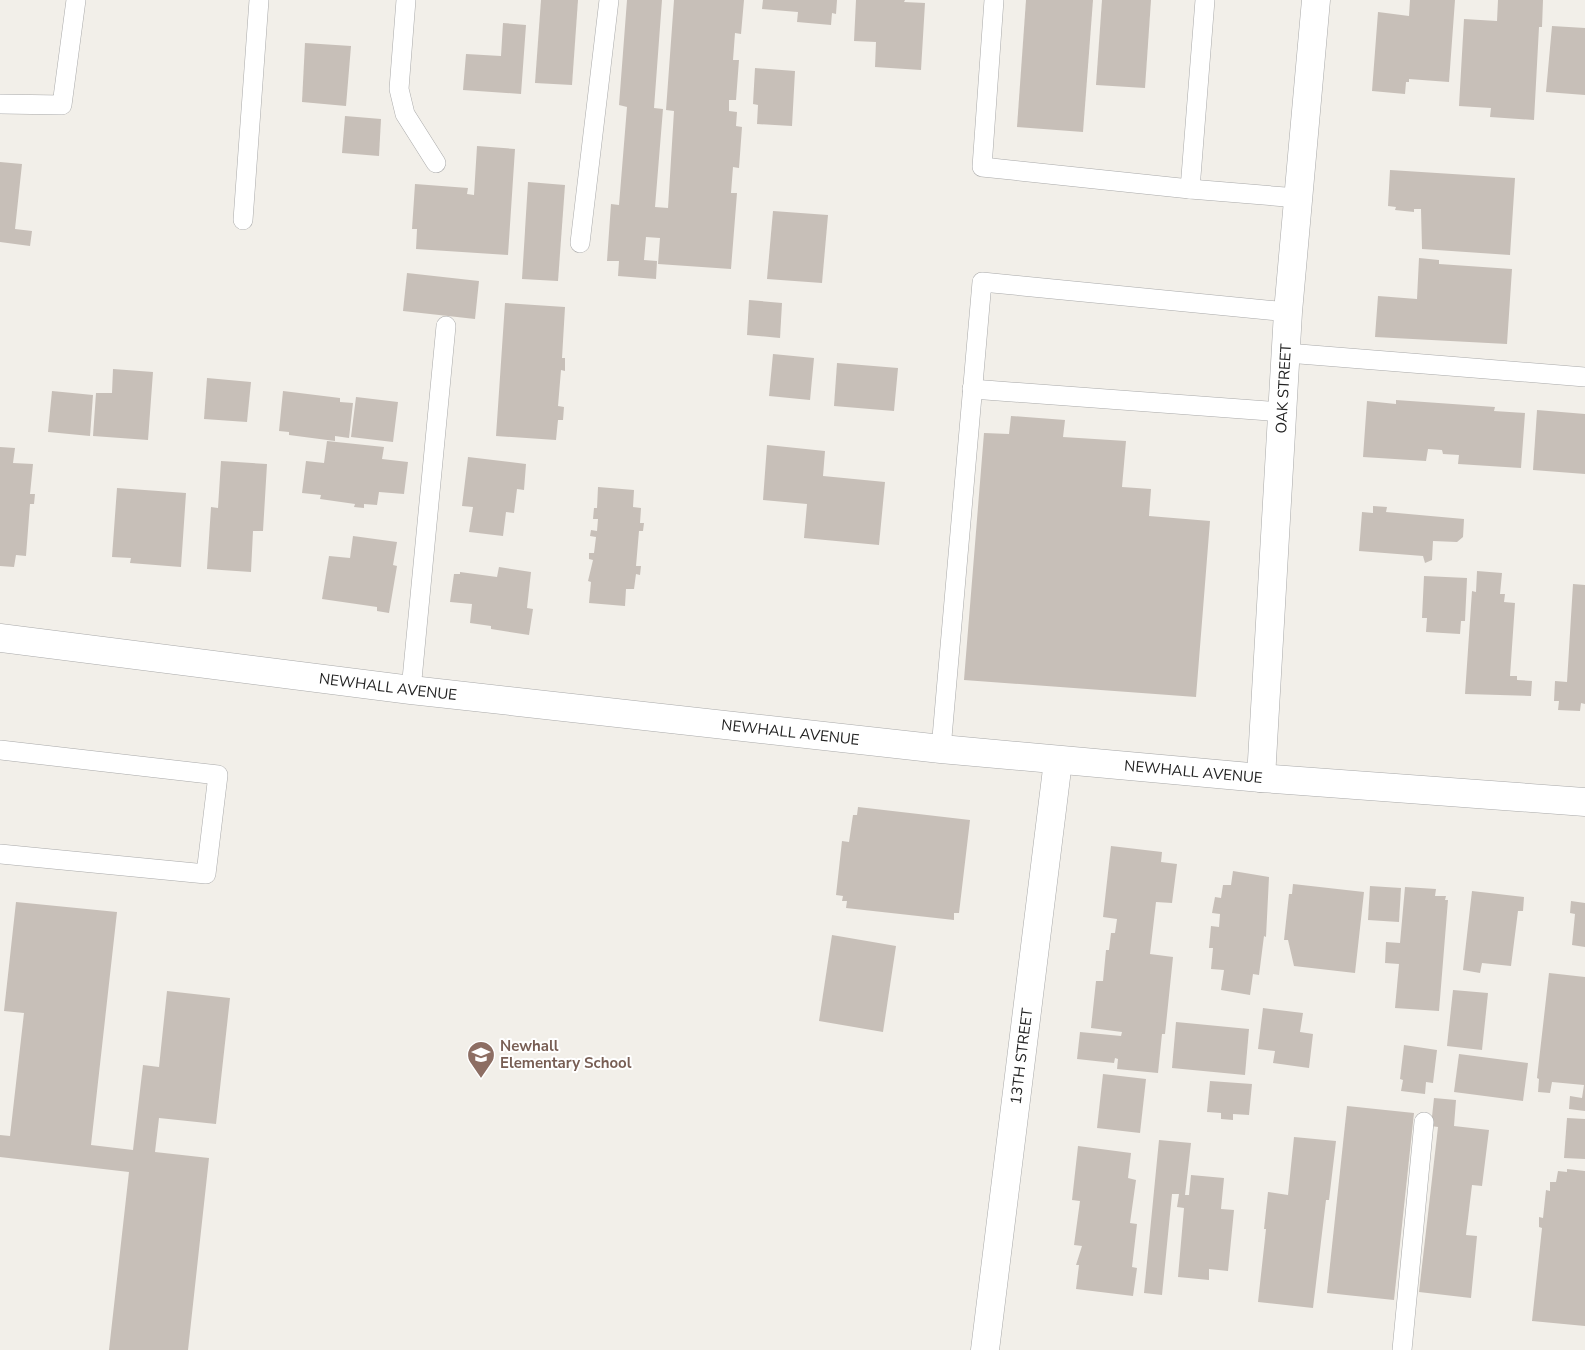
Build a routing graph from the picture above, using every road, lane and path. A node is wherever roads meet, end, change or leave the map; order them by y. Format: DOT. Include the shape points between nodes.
graph roads {
  1 [pos="76,0"];
  2 [pos="258,0"];
  3 [pos="406,0"];
  4 [pos="609,0"];
  5 [pos="994,0"];
  6 [pos="1205,0"];
  7 [pos="1316,0"];
  8 [pos="0,104"];
  9 [pos="436,163"];
  10 [pos="1190,189"];
  11 [pos="1298,198"];
  12 [pos="243,220"];
  13 [pos="580,243"];
  14 [pos="1288,312"];
  15 [pos="446,326"];
  16 [pos="1287,353"];
  17 [pos="1585,377"];
  18 [pos="972,389"];
  19 [pos="1282,412"];
  20 [pos="0,638"];
  21 [pos="411,690"];
  22 [pos="941,749"];
  23 [pos="0,750"];
  24 [pos="1058,761"];
  25 [pos="1262,778"];
  26 [pos="1585,802"];
  27 [pos="0,854"];
  28 [pos="1424,1122"];
  29 [pos="985,1350"];
  30 [pos="1402,1350"];
  1 -- 8 [label="lane" via="62,105"];
  2 -- 12 [label="lane"];
  3 -- 9 [label="lane" via="399,89 405,114"];
  4 -- 13 [label="lane"];
  5 -- 10 [label="lane" via="982,168"];
  6 -- 10 [label="lane"];
  7 -- 11 [label="street, OAK STREET"];
  10 -- 11 [label="lane"];
  11 -- 14 [label="street, OAK STREET"];
  14 -- 16 [label="street, OAK STREET"];
  14 -- 18 [label="lane" via="982,282"];
  15 -- 21 [label="lane"];
  16 -- 17 [label="lane"];
  16 -- 19 [label="street, OAK STREET"];
  18 -- 19 [label="lane"];
  18 -- 22 [label="lane"];
  19 -- 25 [label="street, OAK STREET"];
  20 -- 21 [label="street, NEWHALL AVENUE"];
  21 -- 22 [label="street, NEWHALL AVENUE"];
  22 -- 24 [label="street, NEWHALL AVENUE"];
  23 -- 27 [label="lane" via="218,775 206,874"];
  24 -- 25 [label="street, NEWHALL AVENUE"];
  24 -- 29 [label="street, 13TH STREET"];
  25 -- 26 [label="street, NEWHALL AVENUE"];
  28 -- 30 [label="lane"];
}
